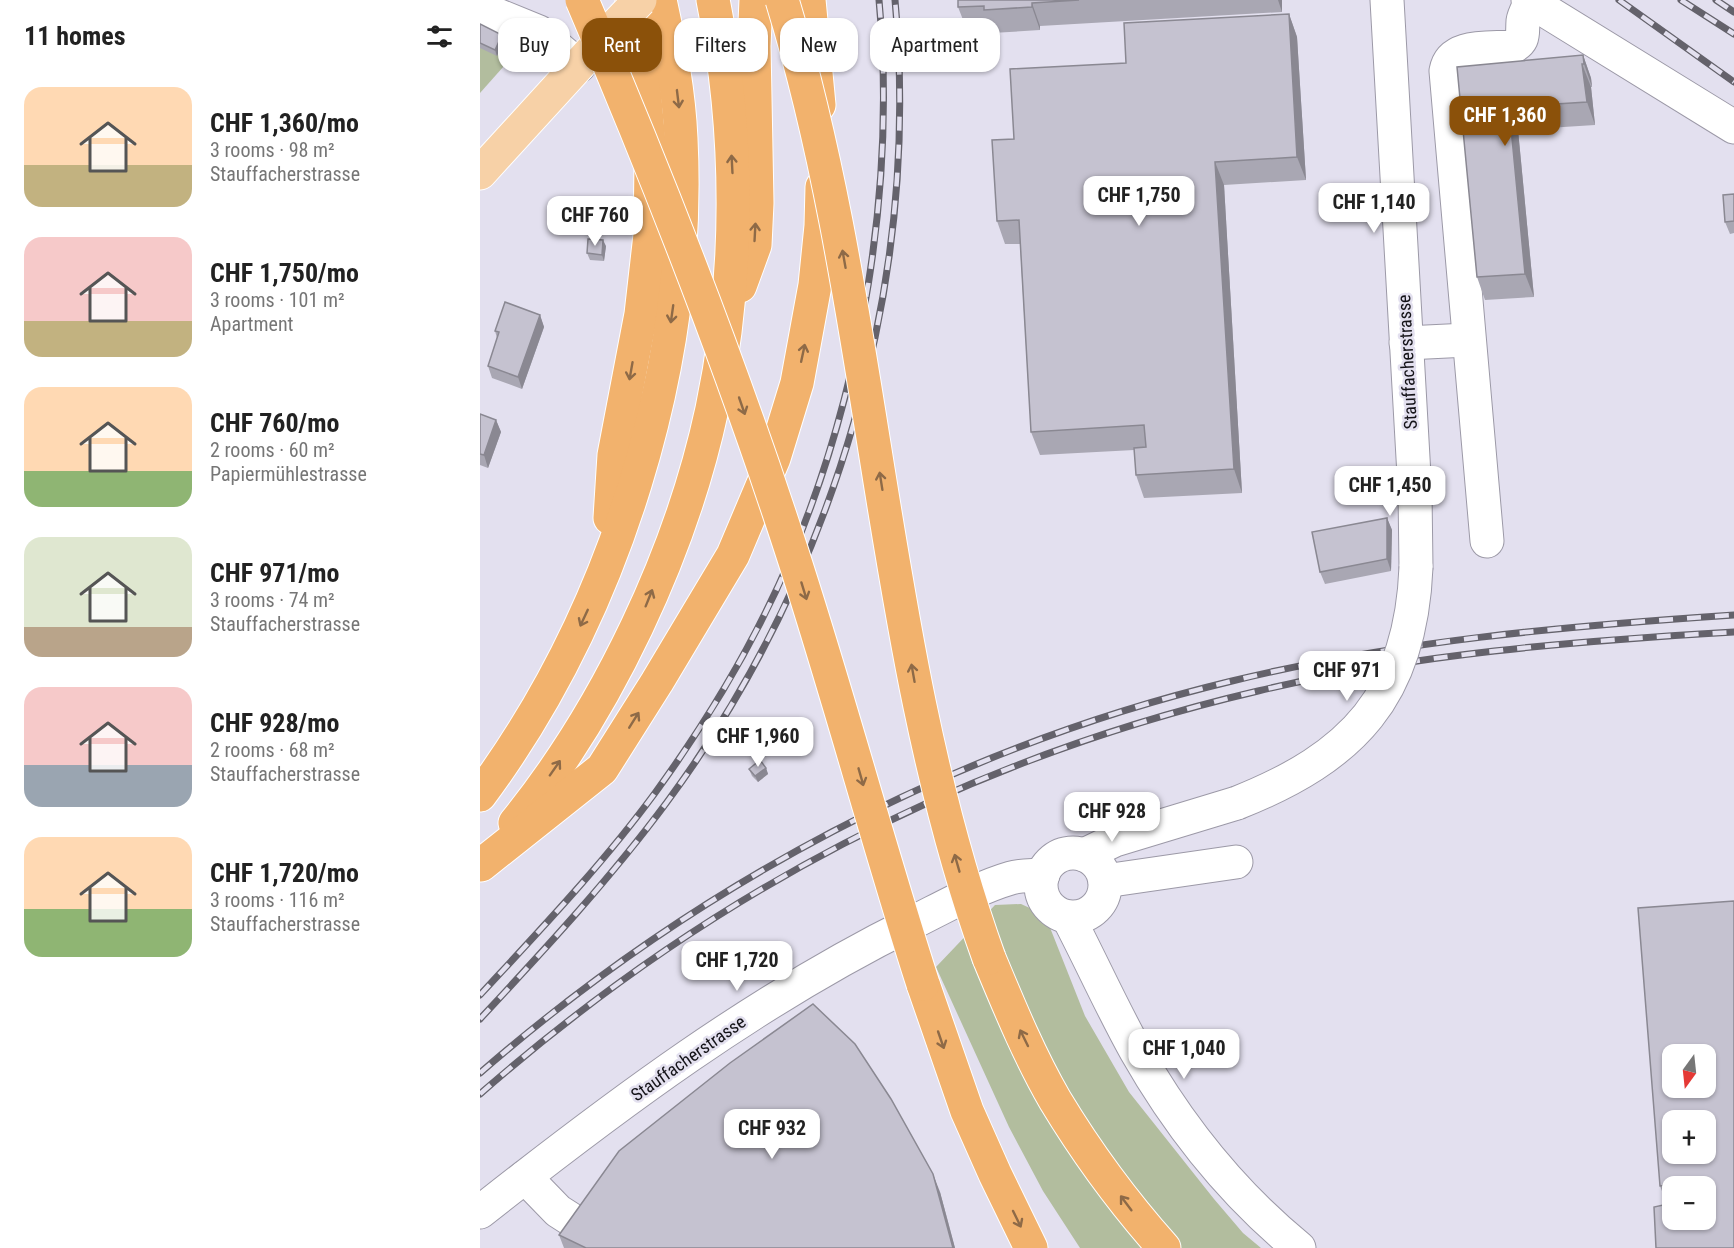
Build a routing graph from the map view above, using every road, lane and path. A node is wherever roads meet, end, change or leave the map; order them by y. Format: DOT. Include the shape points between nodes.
graph roads {
  1 [pos="582,0"];
  2 [pos="632,0"];
  3 [pos="640,0"];
  4 [pos="660,0"];
  5 [pos="713,0"];
  6 [pos="756,0"];
  7 [pos="782,0"];
  8 [pos="809,0"];
  9 [pos="1387,0"];
  10 [pos="1529,1"];
  11 [pos="480,8"];
  12 [pos="623,18"];
  13 [pos="582,53"];
  14 [pos="582,62"];
  15 [pos="1734,127"];
  16 [pos="480,173"];
  17 [pos="725,327"];
  18 [pos="1468,340"];
  19 [pos="1406,344"];
  20 [pos="1487,541"];
  21 [pos="608,565"];
  22 [pos="480,795"];
  23 [pos="1084,855"];
  24 [pos="1236,862"];
  25 [pos="481,866"];
  26 [pos="1043,875"];
  27 [pos="1105,881"];
  28 [pos="1068,917"];
  29 [pos="525,1177"];
  30 [pos="480,1212"];
  31 [pos="583,1227"];
  32 [pos="1031,1248"];
  33 [pos="1164,1248"];
  34 [pos="1299,1248"];
  1 -- 32 [label="highway, one-way, bridge" via="663,194 743,406 831,676 923,984 968,1112"];
  2 -- 21 [label="highway, one-way" via="651,164 650,235 641,314 614,454"];
  3 -- 12 [label="main road, bridge"];
  4 -- 21 [label="highway, one-way" via="681,127 681,239 659,390 643,456"];
  17 -- 5 [label="highway, one-way" via="733,181 727,93"];
  17 -- 6 [label="highway, one-way" via="755,245"];
  33 -- 7 [label="highway, one-way, bridge" via="1093,1159 1054,1098 1021,1033 968,898 930,757 901,608 841,243 809,96"];
  25 -- 8 [label="highway, one-way" via="602,769 746,528 788,416 815,285 822,158"];
  9 -- 19 [label="street, Stauffacherstrasse"];
  10 -- 15 [label="street"];
  10 -- 18 [label="street" via="1523,20 1524,35 1518,44 1462,51 1452,57 1446,71"];
  11 -- 13 [label="street"];
  14 -- 16 [label="main road"];
  25 -- 17 [label="highway, one-way" via="571,745 610,680 644,610 675,535 712,410"];
  18 -- 19 [label="street"];
  18 -- 20 [label="street"];
  19 -- 23 [label="street, Stauffacherstrasse, bridge" via="1415,493 1412,616 1394,674 1366,719 1323,759 1269,790 1115,840"];
  21 -- 22 [label="highway, one-way" via="567,656"];
  23 -- 26 [label="street, Stauffacherstrasse" via="1059,856"];
  23 -- 27 [label="street" via="1098,865"];
  24 -- 27 [label="street"];
  26 -- 28 [label="street" via="1046,902"];
  26 -- 29 [label="street, Stauffacherstrasse" via="1011,878 984,889 801,982 675,1065"];
  27 -- 28 [label="street" via="1104,895 1094,910"];
  28 -- 34 [label="street" via="1137,1052 1180,1120 1227,1180"];
  29 -- 30 [label="street, Stauffacherstrasse"];
  29 -- 31 [label="street" via="558,1211"];
}
